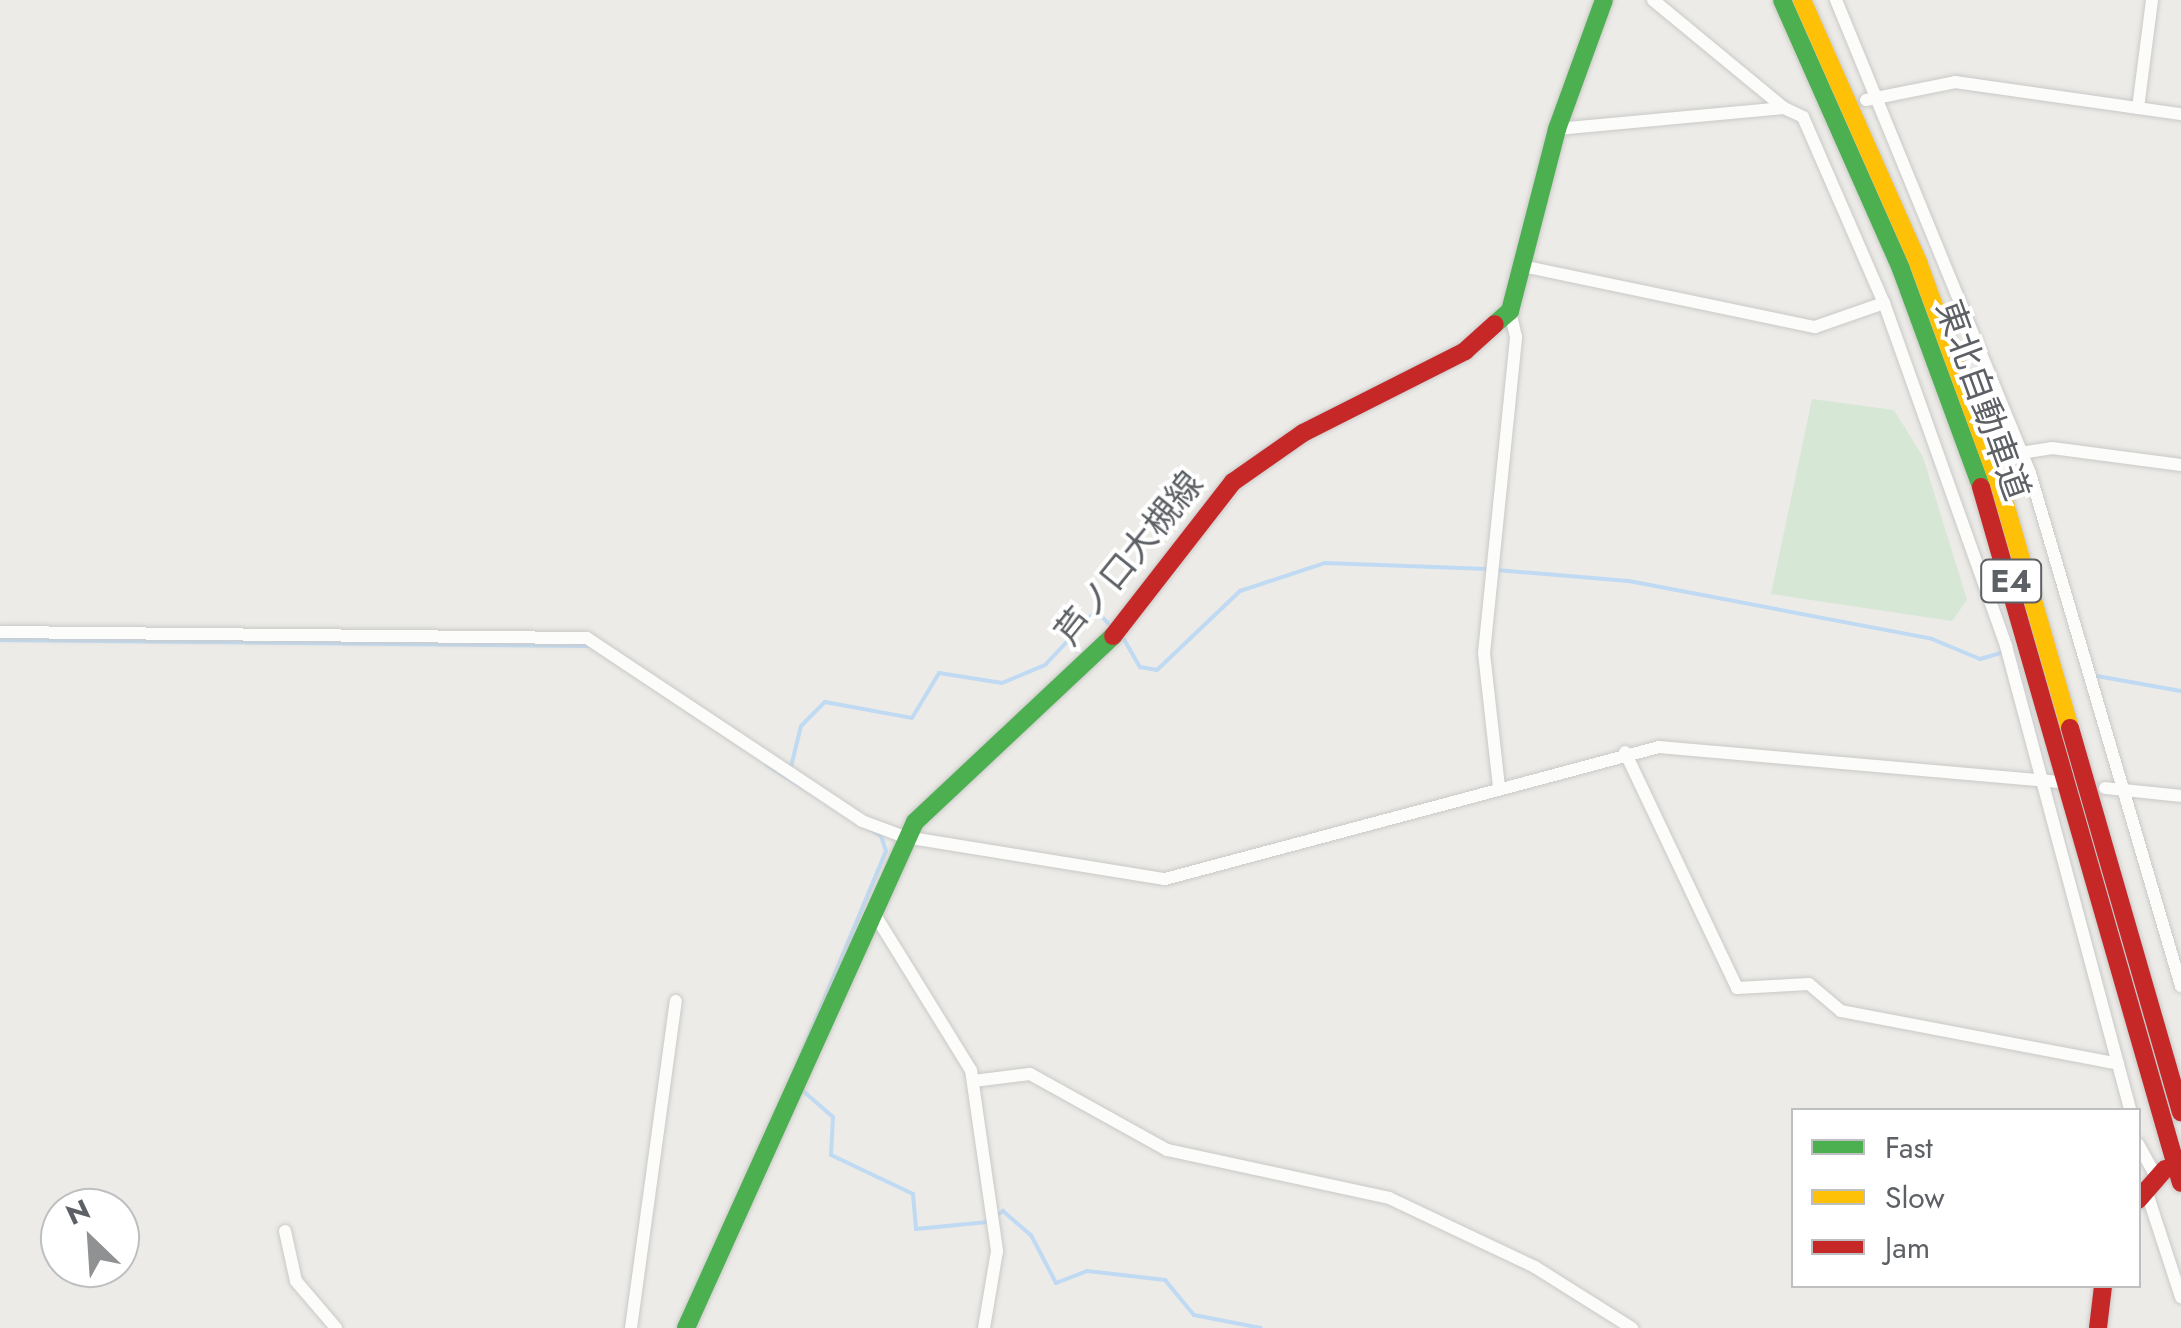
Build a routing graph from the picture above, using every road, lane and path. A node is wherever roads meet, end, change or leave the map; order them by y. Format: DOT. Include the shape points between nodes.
graph roads {
  1 [pos="1604,0"];
  2 [pos="1653,0"];
  3 [pos="1782,0"];
  4 [pos="1802,0"];
  5 [pos="1836,0"];
  6 [pos="2152,0"];
  7 [pos="1881,96"];
  8 [pos="1866,100"];
  9 [pos="1784,108"];
  10 [pos="2138,108"];
  11 [pos="1820,113"];
  12 [pos="2181,114"];
  13 [pos="1803,117"];
  14 [pos="1557,129"];
  15 [pos="1527,268"];
  16 [pos="1884,304"];
  17 [pos="1510,311"];
  18 [pos="2015,454"];
  19 [pos="1956,465"];
  20 [pos="2181,465"];
  21 [pos="1940,469"];
  22 [pos="0,632"];
  23 [pos="1624,752"];
  24 [pos="2049,782"];
  25 [pos="1498,787"];
  26 [pos="2104,788"];
  27 [pos="2125,790"];
  28 [pos="2181,796"];
  29 [pos="904,837"];
  30 [pos="871,908"];
  31 [pos="2181,986"];
  32 [pos="676,1001"];
  33 [pos="2118,1064"];
  34 [pos="973,1082"];
  35 [pos="2129,1108"];
  36 [pos="2181,1112"];
  37 [pos="2141,1153"];
  38 [pos="2181,1183"];
  39 [pos="2152,1184"];
  40 [pos="285,1231"];
  41 [pos="2103,1288"];
  42 [pos="2181,1298"];
  43 [pos="331,1327"];
  44 [pos="631,1328"];
  45 [pos="686,1328"];
  46 [pos="984,1328"];
  47 [pos="1632,1328"];
  48 [pos="2098,1328"];
  1 -- 14 [label="main road, 芦ノ口大槻線"];
  2 -- 9 [label="street"];
  3 -- 38 [label="main road, 東北自動車道 / E4" via="1901,270 1982,491"];
  4 -- 36 [label="main road, 東北自動車道 / E4" via="1918,262 2000,486"];
  5 -- 7 [label="street"];
  6 -- 10 [label="street"];
  7 -- 8 [label="street"];
  7 -- 10 [label="street" via="1955,82"];
  7 -- 18 [label="street"];
  9 -- 13 [label="street"];
  9 -- 14 [label="street"];
  10 -- 12 [label="street"];
  11 -- 13 [label="street"];
  13 -- 16 [label="street"];
  14 -- 15 [label="main road, 芦ノ口大槻線"];
  15 -- 16 [label="street" via="1815,327"];
  15 -- 17 [label="main road, 芦ノ口大槻線"];
  16 -- 21 [label="street"];
  17 -- 25 [label="street" via="1516,337 1484,653"];
  17 -- 29 [label="main road, 芦ノ口大槻線" via="1465,351 1303,434 1233,482 1106,645"];
  18 -- 20 [label="street" via="2059,448"];
  18 -- 27 [label="street"];
  19 -- 21 [label="street"];
  21 -- 24 [label="street"];
  22 -- 29 [label="street" via="587,638 852,817"];
  23 -- 24 [label="street" via="1695,745"];
  23 -- 25 [label="street"];
  23 -- 33 [label="street" via="1736,988 1809,984 1841,1011"];
  24 -- 33 [label="street"];
  25 -- 29 [label="street" via="1184,878"];
  26 -- 27 [label="street"];
  27 -- 28 [label="street"];
  27 -- 31 [label="street"];
  29 -- 30 [label="main road, 芦ノ口大槻線"];
  30 -- 34 [label="street" via="955,1034"];
  30 -- 45 [label="main road, 芦ノ口大槻線"];
  32 -- 44 [label="street"];
  33 -- 35 [label="street"];
  34 -- 46 [label="street" via="998,1250"];
  34 -- 47 [label="street" via="1030,1074 1167,1150 1389,1198 1535,1266"];
  37 -- 39 [label="street"];
  39 -- 42 [label="street"];
  40 -- 43 [label="street" via="296,1281"];
  41 -- 48 [label="main road"];
}
